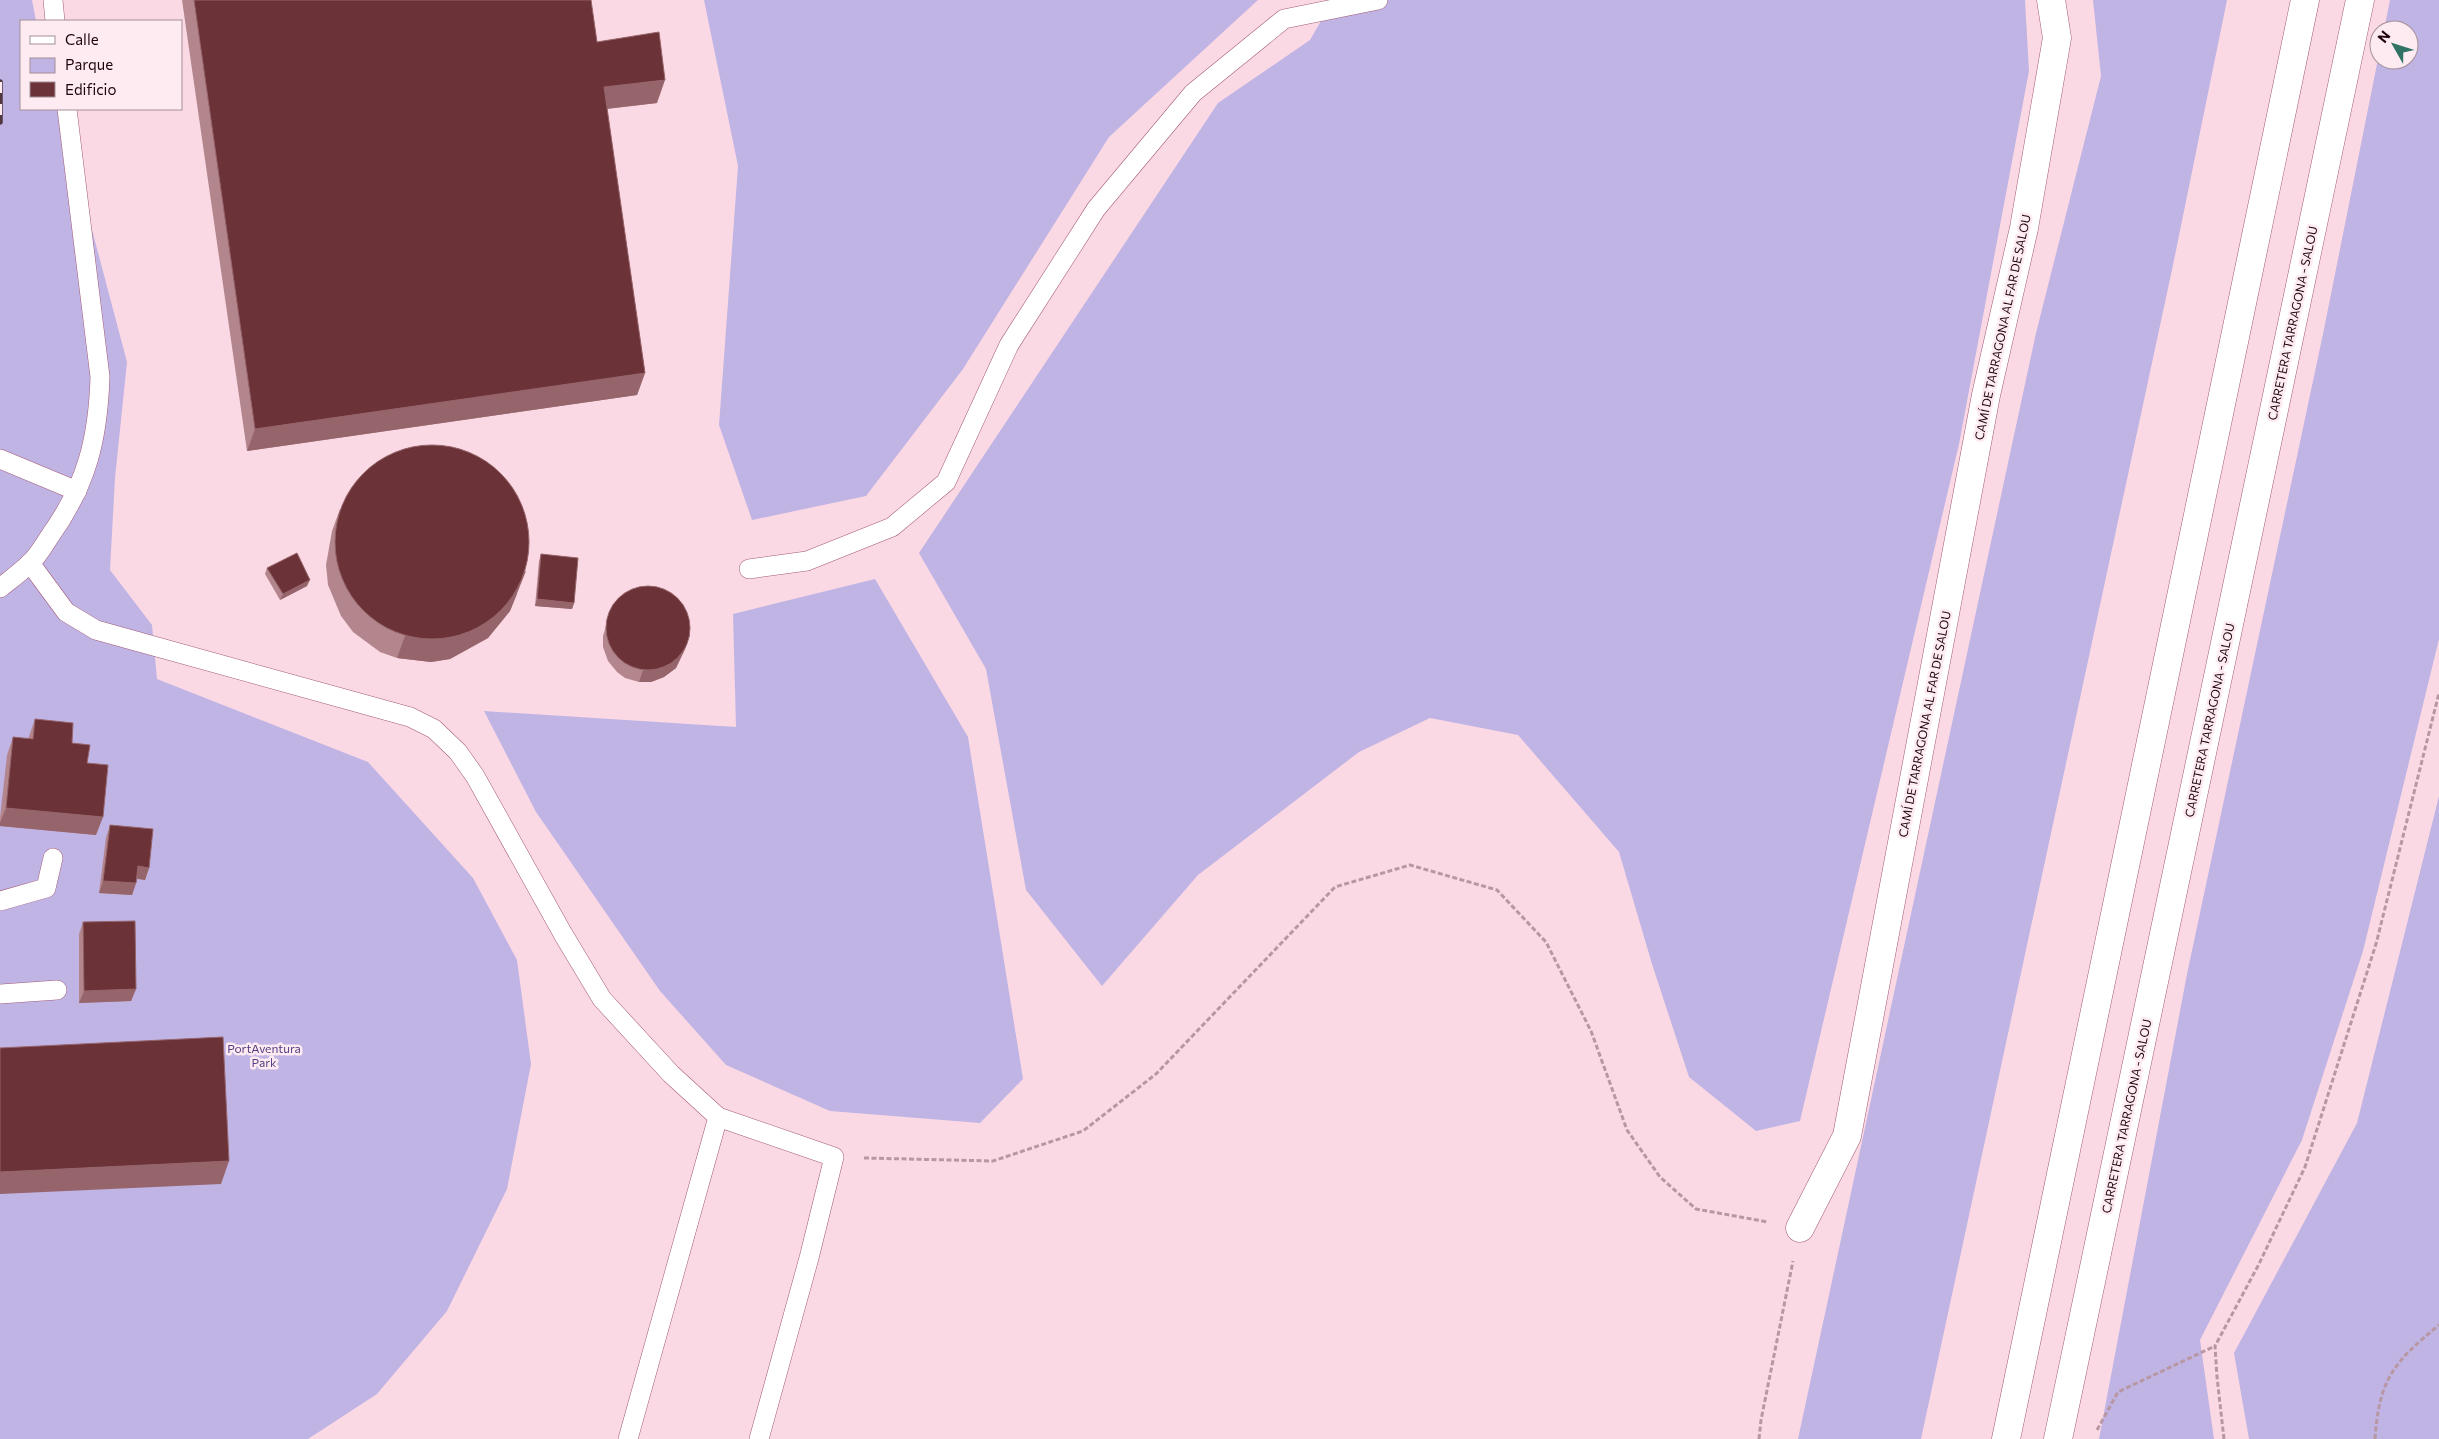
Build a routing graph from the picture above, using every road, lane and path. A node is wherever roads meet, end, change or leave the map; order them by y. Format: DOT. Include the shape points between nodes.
graph roads {
  1 [pos="53,0"];
  2 [pos="1378,0"];
  3 [pos="2051,0"];
  4 [pos="2305,0"];
  5 [pos="2360,0"];
  6 [pos="55,20"];
  7 [pos="67,110"];
  8 [pos="0,458"];
  9 [pos="77,492"];
  10 [pos="30,563"];
  11 [pos="749,570"];
  12 [pos="0,588"];
  13 [pos="2439,693"];
  14 [pos="53,858"];
  15 [pos="0,901"];
  16 [pos="57,990"];
  17 [pos="0,994"];
  18 [pos="718,1117"];
  19 [pos="834,1157"];
  20 [pos="1800,1228"];
  21 [pos="2439,1325"];
  22 [pos="2215,1346"];
  23 [pos="2096,1431"];
  24 [pos="628,1439"];
  25 [pos="759,1439"];
  26 [pos="1759,1439"];
  27 [pos="2006,1439"];
  28 [pos="2058,1439"];
  29 [pos="2224,1439"];
  30 [pos="2375,1439"];
  1 -- 6 [label="lane"];
  2 -- 11 [label="lane" via="1284,18 1193,93 1096,209 1009,345 946,482 892,527 807,562"];
  3 -- 20 [label="main road, CAMÍ DE TARRAGONA AL FAR DE SALOU" via="2057,38 2024,228 1986,396 1847,1136"];
  4 -- 27 [label="main road"];
  5 -- 28 [label="main road, CARRETERA TARRAGONA - SALOU"];
  7 -- 9 [label="lane" via="100,376 91,455"];
  8 -- 9 [label="lane"];
  9 -- 10 [label="lane"];
  10 -- 12 [label="lane"];
  10 -- 18 [label="lane" via="66,612 96,630 410,717 434,729 458,752 475,776 602,999 671,1074"];
  13 -- 22 [label="path" via="2376,944 2305,1167"];
  14 -- 15 [label="lane" via="46,888"];
  16 -- 17 [label="lane"];
  18 -- 19 [label="lane"];
  18 -- 24 [label="lane"];
  19 -- 20 [label="path" via="993,1162 1083,1131 1156,1074 1335,887 1410,865 1496,890 1546,942 1591,1031 1627,1130 1660,1177 1696,1209"];
  19 -- 25 [label="lane"];
  20 -- 26 [label="path"];
  21 -- 30 [label="path" via="2408,1350 2391,1372 2377,1410"];
  22 -- 23 [label="path" via="2118,1392"];
  22 -- 29 [label="path"];
}
